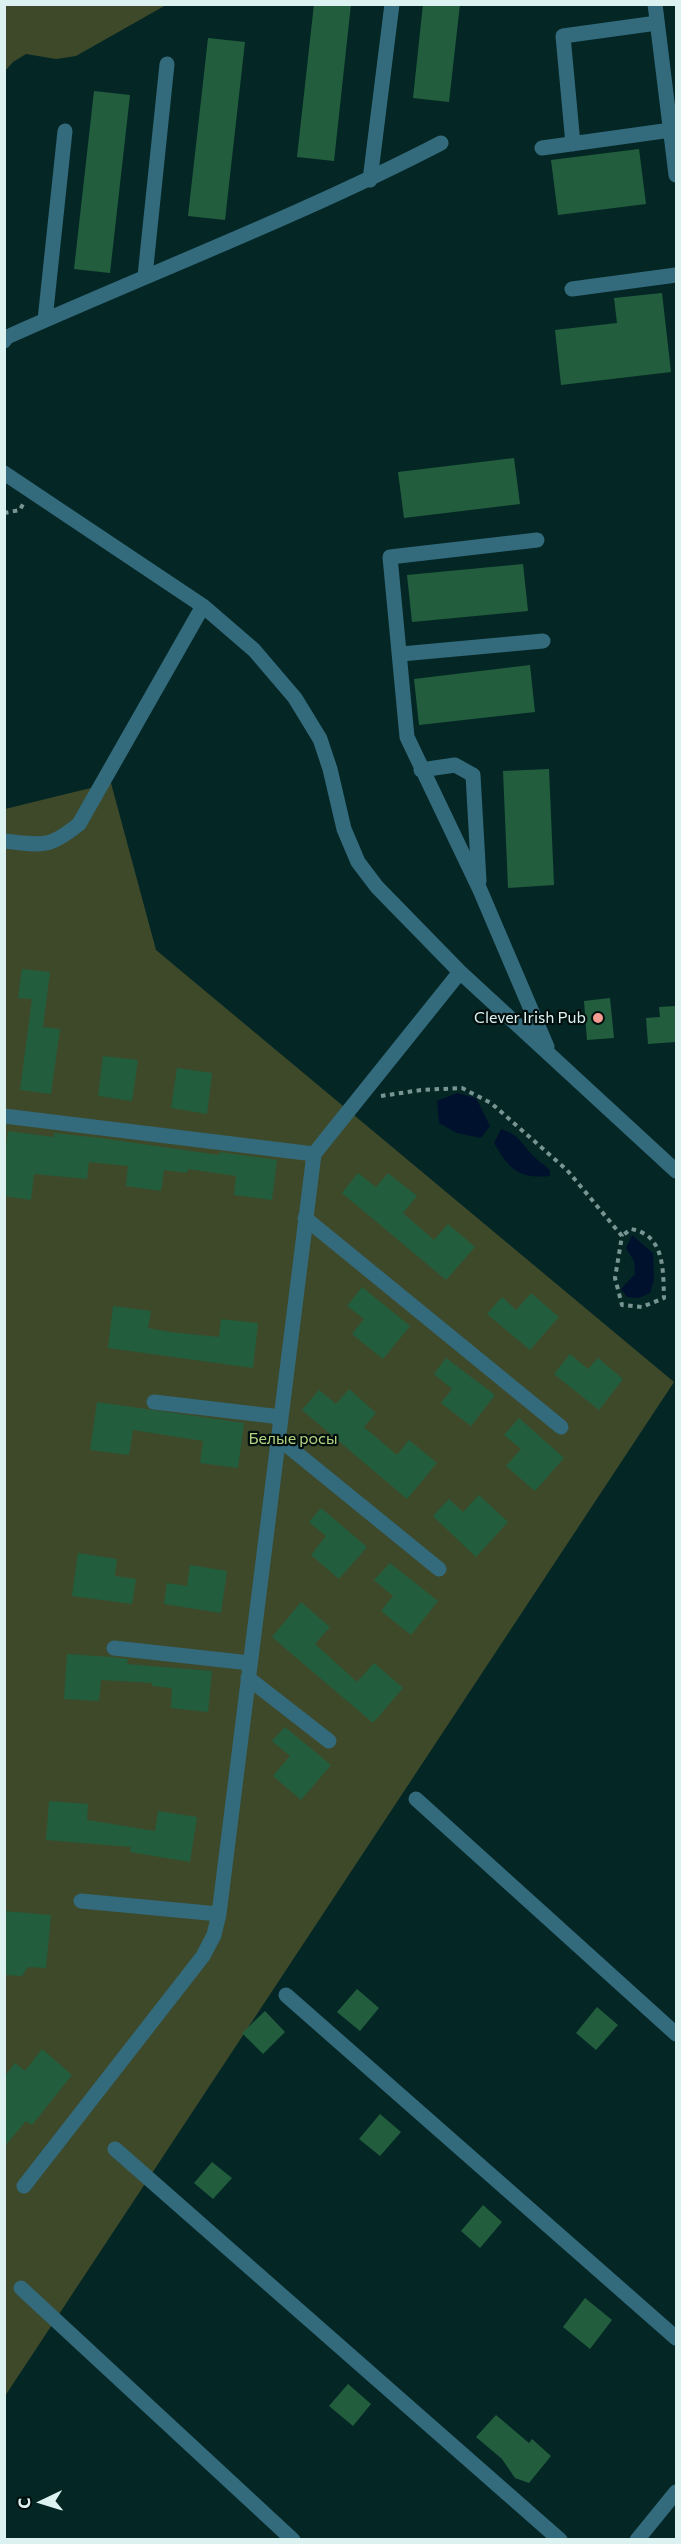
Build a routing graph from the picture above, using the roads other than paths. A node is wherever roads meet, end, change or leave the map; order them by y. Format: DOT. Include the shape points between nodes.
graph roads {
  1 [pos="392,4"];
  2 [pos="655,4"];
  3 [pos="657,23"];
  4 [pos="167,64"];
  5 [pos="671,130"];
  6 [pos="65,131"];
  7 [pos="441,143"];
  8 [pos="573,144"];
  9 [pos="542,147"];
  10 [pos="676,175"];
  11 [pos="370,180"];
  12 [pos="676,275"];
  13 [pos="145,276"];
  14 [pos="572,289"];
  15 [pos="45,320"];
  16 [pos="4,341"];
  17 [pos="4,473"];
  18 [pos="537,540"];
  19 [pos="203,606"];
  20 [pos="543,641"];
  21 [pos="400,654"];
  22 [pos="421,770"];
  23 [pos="4,841"];
  24 [pos="480,890"];
  25 [pos="460,972"];
  26 [pos="550,1053"];
  27 [pos="4,1116"];
  28 [pos="314,1154"];
  29 [pos="676,1172"];
  30 [pos="305,1218"];
  31 [pos="153,1402"];
  32 [pos="281,1417"];
  33 [pos="561,1427"];
  34 [pos="278,1438"];
  35 [pos="439,1569"];
  36 [pos="114,1648"];
  37 [pos="249,1670"];
  38 [pos="328,1740"];
  39 [pos="416,1799"];
  40 [pos="81,1901"];
  41 [pos="219,1914"];
  42 [pos="286,1995"];
  43 [pos="676,2034"];
  44 [pos="115,2149"];
  45 [pos="24,2186"];
  46 [pos="21,2288"];
  47 [pos="676,2338"];
  48 [pos="676,2492"];
  49 [pos="293,2540"];
  50 [pos="560,2540"];
  51 [pos="637,2540"];
  1 -- 11 [label="street"];
  2 -- 3 [label="street"];
  3 -- 5 [label="street"];
  3 -- 8 [label="street" via="563,36"];
  4 -- 13 [label="street"];
  5 -- 8 [label="street"];
  5 -- 10 [label="street"];
  6 -- 15 [label="street"];
  7 -- 11 [label="street"];
  8 -- 9 [label="street"];
  11 -- 13 [label="street"];
  12 -- 14 [label="street"];
  13 -- 15 [label="street"];
  15 -- 16 [label="street"];
  17 -- 19 [label="street"];
  18 -- 21 [label="street" via="390,557"];
  19 -- 23 [label="street" via="80,824 46,845"];
  19 -- 25 [label="street" via="254,650 295,698 320,739 344,829 358,862"];
  20 -- 21 [label="street"];
  21 -- 22 [label="street" via="407,737"];
  22 -- 24 [label="street"];
  22 -- 24 [label="street" via="455,765 473,775"];
  24 -- 26 [label="street"];
  25 -- 26 [label="street"];
  25 -- 28 [label="street"];
  26 -- 29 [label="street"];
  27 -- 28 [label="street"];
  28 -- 30 [label="street"];
  30 -- 32 [label="street"];
  30 -- 33 [label="street"];
  31 -- 32 [label="street"];
  32 -- 34 [label="street"];
  34 -- 35 [label="street"];
  34 -- 37 [label="street"];
  36 -- 37 [label="street"];
  37 -- 38 [label="street"];
  37 -- 41 [label="street"];
  39 -- 43 [label="street"];
  40 -- 41 [label="street"];
  41 -- 45 [label="street" via="203,1956"];
  42 -- 47 [label="street"];
  44 -- 50 [label="street"];
  46 -- 49 [label="street"];
  48 -- 51 [label="street"];
}
